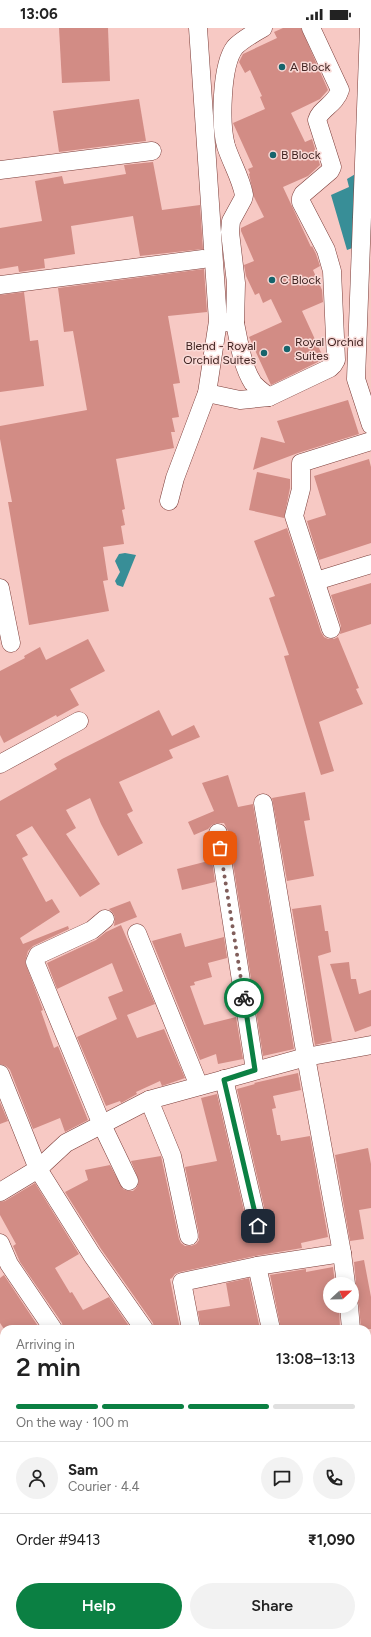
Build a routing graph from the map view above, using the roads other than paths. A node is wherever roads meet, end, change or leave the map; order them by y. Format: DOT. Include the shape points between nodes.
graph roads {
  1 [pos="198,28"];
  2 [pos="262,28"];
  3 [pos="311,28"];
  4 [pos="369,28"];
  5 [pos="368,115"];
  6 [pos="152,150"];
  7 [pos="0,170"];
  8 [pos="366,253"];
  9 [pos="203,259"];
  10 [pos="0,285"];
  11 [pos="226,322"];
  12 [pos="207,392"];
  13 [pos="269,397"];
  14 [pos="371,425"];
  15 [pos="371,442"];
  16 [pos="169,501"];
  17 [pos="371,564"];
  18 [pos="316,581"];
  19 [pos="0,588"];
  20 [pos="331,629"];
  21 [pos="11,643"];
  22 [pos="79,721"];
  23 [pos="0,764"];
  24 [pos="263,803"];
  25 [pos="218,833"];
  26 [pos="105,919"];
  27 [pos="137,933"];
  28 [pos="371,1045"];
  29 [pos="306,1058"];
  30 [pos="255,1070"];
  31 [pos="0,1074"];
  32 [pos="224,1080"];
  33 [pos="199,1086"];
  34 [pos="149,1100"];
  35 [pos="102,1124"];
  36 [pos="38,1169"];
  37 [pos="129,1181"];
  38 [pos="0,1192"];
  39 [pos="258,1226"];
  40 [pos="189,1236"];
  41 [pos="0,1243"];
  42 [pos="342,1253"];
  43 [pos="4,1266"];
  44 [pos="257,1266"];
  45 [pos="345,1277"];
  46 [pos="350,1313"];
  47 [pos="50,1325"];
  48 [pos="141,1325"];
  49 [pos="190,1325"];
  50 [pos="270,1325"];
  51 [pos="351,1325"];
  1 -- 11 [label="street"];
  2 -- 11 [label="street" via="236,47 226,67 223,134 244,195 231,221 236,283"];
  3 -- 13 [label="street" via="340,90 317,120 332,167 301,198 331,265 336,360 330,368"];
  4 -- 5 [label="street"];
  5 -- 8 [label="street"];
  6 -- 7 [label="street"];
  8 -- 14 [label="street" via="356,379"];
  9 -- 10 [label="street"];
  11 -- 12 [label="street"];
  11 -- 13 [label="street" via="239,346 251,379"];
  12 -- 13 [label="street" via="240,400"];
  12 -- 16 [label="street"];
  15 -- 18 [label="street" via="301,463 301,489 294,516"];
  17 -- 18 [label="street"];
  18 -- 20 [label="street"];
  19 -- 21 [label="street"];
  22 -- 23 [label="street"];
  24 -- 29 [label="street"];
  25 -- 30 [label="street"];
  26 -- 35 [label="street" via="92,930 38,955 35,962"];
  27 -- 33 [label="street"];
  28 -- 29 [label="street"];
  29 -- 30 [label="street"];
  29 -- 42 [label="street"];
  30 -- 32 [label="street"];
  31 -- 36 [label="street"];
  32 -- 33 [label="street"];
  32 -- 39 [label="street"];
  33 -- 34 [label="street"];
  34 -- 35 [label="street"];
  34 -- 40 [label="street" via="172,1156"];
  35 -- 36 [label="street" via="66,1143"];
  35 -- 37 [label="street"];
  36 -- 38 [label="street"];
  36 -- 48 [label="street" via="92,1255"];
  41 -- 43 [label="street"];
  42 -- 44 [label="street"];
  42 -- 45 [label="street"];
  43 -- 47 [label="street"];
  44 -- 49 [label="street" via="182,1282"];
  44 -- 50 [label="street"];
  46 -- 51 [label="street"];
}
